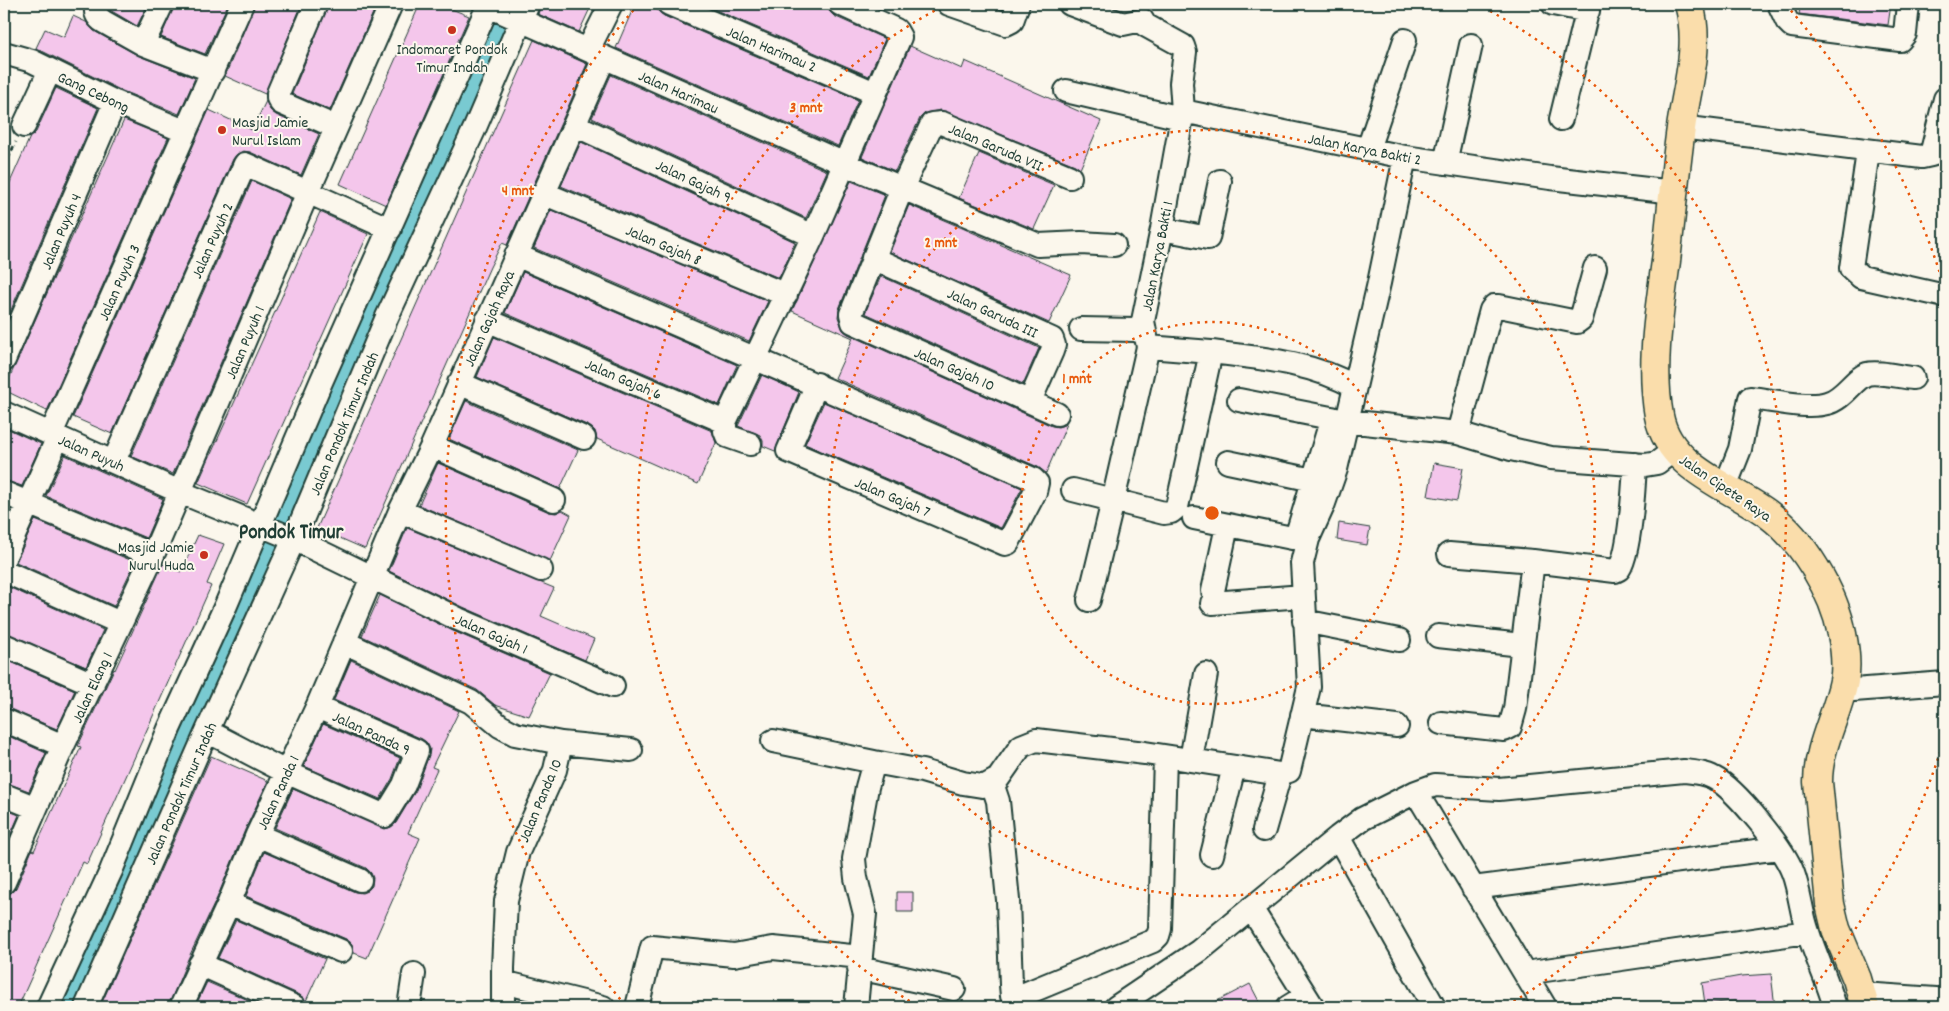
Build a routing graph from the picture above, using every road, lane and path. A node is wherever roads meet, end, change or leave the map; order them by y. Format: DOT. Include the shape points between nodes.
graph roads {
  1 [pos="97,4"];
  2 [pos="162,4"];
  3 [pos="242,4"];
  4 [pos="316,4"];
  5 [pos="391,4"];
  6 [pos="611,4"];
  7 [pos="668,4"];
  8 [pos="840,4"];
  9 [pos="949,4"];
  10 [pos="1018,4"];
  11 [pos="1070,4"];
  12 [pos="1553,4"];
  13 [pos="1689,4"];
  14 [pos="1779,4"];
  15 [pos="1908,4"];
  16 [pos="1588,7"];
  17 [pos="502,9"];
  18 [pos="1144,12"];
  19 [pos="1405,40"];
  20 [pos="144,44"];
  21 [pos="1470,46"];
  22 [pos="4,52"];
  23 [pos="596,54"];
  24 [pos="50,70"];
  25 [pos="213,71"];
  26 [pos="1066,91"];
  27 [pos="874,93"];
  28 [pos="1945,99"];
  29 [pos="115,102"];
  30 [pos="1182,115"];
  31 [pos="1561,119"];
  32 [pos="575,125"];
  33 [pos="24,126"];
  34 [pos="336,127"];
  35 [pos="1681,127"];
  36 [pos="184,131"];
  37 [pos="1368,150"];
  38 [pos="1868,152"];
  39 [pos="1938,156"];
  40 [pos="1405,157"];
  41 [pos="1444,163"];
  42 [pos="845,164"];
  43 [pos="4,166"];
  44 [pos="1070,178"];
  45 [pos="1220,181"];
  46 [pos="902,188"];
  47 [pos="308,192"];
  48 [pos="1674,192"];
  49 [pos="543,194"];
  50 [pos="390,229"];
  51 [pos="1162,229"];
  52 [pos="813,236"];
  53 [pos="1114,245"];
  54 [pos="516,255"];
  55 [pos="873,258"];
  56 [pos="1595,268"];
  57 [pos="786,295"];
  58 [pos="1945,296"];
  59 [pos="488,320"];
  60 [pos="853,322"];
  61 [pos="1080,330"];
  62 [pos="1146,340"];
  63 [pos="1211,352"];
  64 [pos="755,359"];
  65 [pos="4,360"];
  66 [pos="1913,378"];
  67 [pos="459,383"];
  68 [pos="817,384"];
  69 [pos="1355,387"];
  70 [pos="1239,400"];
  71 [pos="1030,401"];
  72 [pos="4,413"];
  73 [pos="1057,414"];
  74 [pos="1339,419"];
  75 [pos="725,422"];
  76 [pos="1458,433"];
  77 [pos="55,435"];
  78 [pos="584,438"];
  79 [pos="750,444"];
  80 [pos="432,446"];
  81 [pos="1674,450"];
  82 [pos="114,461"];
  83 [pos="1228,462"];
  84 [pos="1636,464"];
  85 [pos="1313,480"];
  86 [pos="1725,487"];
  87 [pos="1073,490"];
  88 [pos="180,492"];
  89 [pos="4,493"];
  90 [pos="554,500"];
  91 [pos="1113,500"];
  92 [pos="29,503"];
  93 [pos="400,512"];
  94 [pos="1194,518"];
  95 [pos="1227,526"];
  96 [pos="277,533"];
  97 [pos="1449,554"];
  98 [pos="153,555"];
  99 [pos="4,558"];
  100 [pos="1533,561"];
  101 [pos="541,570"];
  102 [pos="4,571"];
  103 [pos="372,577"];
  104 [pos="1303,596"];
  105 [pos="1088,600"];
  106 [pos="1304,621"];
  107 [pos="120,623"];
  108 [pos="1438,636"];
  109 [pos="1399,640"];
  110 [pos="344,642"];
  111 [pos="4,645"];
  112 [pos="1522,645"];
  113 [pos="1206,674"];
  114 [pos="1945,683"];
  115 [pos="93,684"];
  116 [pos="613,686"];
  117 [pos="1841,691"];
  118 [pos="318,707"];
  119 [pos="1302,716"];
  120 [pos="4,720"];
  121 [pos="1441,723"];
  122 [pos="1397,726"];
  123 [pos="207,731"];
  124 [pos="773,740"];
  125 [pos="560,743"];
  126 [pos="63,746"];
  127 [pos="631,750"];
  128 [pos="1165,757"];
  129 [pos="1191,760"];
  130 [pos="874,762"];
  131 [pos="1234,767"];
  132 [pos="286,772"];
  133 [pos="1280,774"];
  134 [pos="992,783"];
  135 [pos="1416,792"];
  136 [pos="4,795"];
  137 [pos="36,808"];
  138 [pos="1264,830"];
  139 [pos="257,835"];
  140 [pos="1338,837"];
  141 [pos="1780,848"];
  142 [pos="1212,855"];
  143 [pos="5,874"];
  144 [pos="360,880"];
  145 [pos="1473,888"];
  146 [pos="229,903"];
  147 [pos="1252,908"];
  148 [pos="1807,932"];
  149 [pos="341,951"];
  150 [pos="860,962"];
  151 [pos="200,964"];
  152 [pos="414,974"];
  153 [pos="1525,974"];
  154 [pos="503,982"];
  155 [pos="954,989"];
  156 [pos="1936,999"];
  157 [pos="1863,1001"];
  158 [pos="1303,1004"];
  159 [pos="48,1007"];
  160 [pos="86,1007"];
  161 [pos="181,1007"];
  162 [pos="295,1007"];
  163 [pos="409,1007"];
  164 [pos="503,1007"];
  165 [pos="603,1007"];
  166 [pos="637,1007"];
  167 [pos="856,1007"];
  168 [pos="1116,1007"];
  169 [pos="1434,1007"];
  170 [pos="1546,1007"];
  171 [pos="1835,1007"];
  1 -- 20 [label="street" via="98,19"];
  2 -- 20 [label="street"];
  3 -- 25 [label="street, Jalan Puyuh 3"];
  4 -- 34 [label="street" via="278,98 281,103"];
  5 -- 34 [label="street, Jalan Puyuh 1"];
  6 -- 23 [label="street, Jalan Gajah Raya"];
  7 -- 27 [label="street, Jalan Harimau 2"];
  8 -- 27 [label="street" via="896,30 900,37"];
  9 -- 10 [label="street" via="1006,24 1012,21"];
  11 -- 18 [label="street" via="1123,24"];
  12 -- 16 [label="street"];
  13 -- 35 [label="main road, Jalan Cipete Raya" via="1695,30 1694,60"];
  14 -- 15 [label="street" via="1792,26 1891,40 1900,40 1905,34"];
  16 -- 31 [label="street"];
  17 -- 23 [label="street, Jalan Harimau"];
  17 -- 50 [label="street, Jalan Pondok Timur Indah"];
  17 -- 96 [label="street, Jalan Pondok Timur Indah" via="474,130 387,317"];
  18 -- 30 [label="street, Jalan Karya Bakti 1" via="1145,25 1184,46"];
  19 -- 37 [label="street"];
  20 -- 25 [label="street"];
  21 -- 41 [label="street"];
  22 -- 24 [label="street, Gang Cebong"];
  23 -- 32 [label="street, Jalan Gajah Raya"];
  23 -- 42 [label="street, Jalan Harimau"];
  24 -- 29 [label="street, Gang Cebong"];
  24 -- 33 [label="street"];
  25 -- 36 [label="street, Jalan Puyuh 3"];
  26 -- 30 [label="street, Jalan Karya Bakti 2"];
  27 -- 42 [label="street"];
  28 -- 39 [label="street"];
  29 -- 36 [label="street, Gang Cebong"];
  29 -- 65 [label="street, Jalan Puyuh 4"];
  30 -- 37 [label="street, Jalan Karya Bakti 2"];
  30 -- 51 [label="street, Jalan Karya Bakti 1"];
  32 -- 49 [label="street, Jalan Gajah Raya"];
  32 -- 52 [label="street, Jalan Gajah 9"];
  33 -- 43 [label="path"];
  34 -- 47 [label="street, Jalan Puyuh 1"];
  35 -- 38 [label="street"];
  35 -- 48 [label="main road, Jalan Cipete Raya"];
  36 -- 77 [label="street, Jalan Puyuh 3"];
  37 -- 40 [label="street, Jalan Karya Bakti 2"];
  38 -- 39 [label="street" via="1922,158"];
  38 -- 58 [label="street" via="1851,268 1860,277"];
  40 -- 41 [label="street, Jalan Karya Bakti 2"];
  40 -- 69 [label="street"];
  41 -- 48 [label="street, Jalan Karya Bakti 2"];
  42 -- 46 [label="street, Jalan Harimau"];
  42 -- 52 [label="street"];
  44 -- 46 [label="street, Jalan Garuda VII" via="939,122 930,126"];
  45 -- 51 [label="street" via="1208,238"];
  46 -- 53 [label="street, Jalan Harimau" via="1038,244"];
  46 -- 55 [label="street, Jalan Garuda VII"];
  47 -- 50 [label="street, Jalan Puyuh 2"];
  47 -- 82 [label="street, Jalan Puyuh 2" via="245,164"];
  47 -- 88 [label="street, Jalan Puyuh 1"];
  48 -- 81 [label="main road, Jalan Cipete Raya" via="1656,340 1655,382 1663,432"];
  49 -- 54 [label="street, Jalan Gajah Raya"];
  49 -- 57 [label="street, Jalan Gajah 8"];
  50 -- 96 [label="street, Jalan Pondok Timur Indah" via="321,382"];
  51 -- 62 [label="street, Jalan Karya Bakti 1" via="1145,306"];
  52 -- 57 [label="street"];
  54 -- 59 [label="street, Jalan Gajah Raya"];
  54 -- 64 [label="street"];
  55 -- 60 [label="street, Jalan Garuda VII" via="851,314"];
  55 -- 71 [label="street, Jalan Garuda III" via="1052,339 1054,347"];
  56 -- 76 [label="street" via="1581,319 1577,322 1499,306 1492,308"];
  57 -- 64 [label="street"];
  59 -- 67 [label="street, Jalan Gajah Raya"];
  59 -- 75 [label="street, Jalan Gajah 6"];
  60 -- 71 [label="street, Jalan Gajah 10"];
  61 -- 62 [label="street" via="1135,330"];
  62 -- 63 [label="street"];
  62 -- 91 [label="street, Jalan Karya Bakti 1"];
  63 -- 69 [label="street" via="1314,369"];
  63 -- 91 [label="street" via="1177,507 1164,513"];
  64 -- 68 [label="street"];
  64 -- 75 [label="street"];
  66 -- 86 [label="street" via="1868,374 1859,378 1847,392 1827,403 1750,398 1740,449"];
  67 -- 78 [label="street"];
  67 -- 80 [label="street, Jalan Gajah Raya"];
  68 -- 68 [label="street, Jalan Gajah 7" via="1036,481 1035,492 1008,543 788,451"];
  69 -- 74 [label="street"];
  70 -- 74 [label="street"];
  71 -- 73 [label="street, Jalan Gajah 10"];
  72 -- 77 [label="street, Jalan Puyuh"];
  74 -- 76 [label="street"];
  74 -- 85 [label="street"];
  74 -- 104 [label="street" via="1336,469 1302,563"];
  75 -- 79 [label="street" via="728,436"];
  76 -- 84 [label="street" via="1551,458"];
  77 -- 82 [label="street, Jalan Puyuh"];
  77 -- 92 [label="street, Jalan Puyuh 3"];
  80 -- 90 [label="street"];
  80 -- 93 [label="street, Jalan Gajah Raya"];
  81 -- 84 [label="street" via="1657,463"];
  81 -- 86 [label="main road, Jalan Cipete Raya"];
  82 -- 88 [label="street, Jalan Puyuh"];
  83 -- 85 [label="street"];
  84 -- 100 [label="street" via="1620,569"];
  85 -- 95 [label="street" via="1298,531 1292,538"];
  86 -- 117 [label="main road, Jalan Cipete Raya" via="1782,525 1802,548 1825,587 1842,632 1845,670"];
  87 -- 91 [label="street"];
  88 -- 96 [label="street, Jalan Puyuh"];
  88 -- 98 [label="street, Jalan Elang 1"];
  89 -- 92 [label="street"];
  91 -- 105 [label="street, Jalan Karya Bakti 1"];
  92 -- 98 [label="street"];
  92 -- 99 [label="street, Jalan Puyuh 3"];
  93 -- 101 [label="street"];
  93 -- 103 [label="street, Jalan Gajah Raya"];
  94 -- 95 [label="street"];
  95 -- 104 [label="street" via="1212,597"];
  96 -- 103 [label="street, Jalan Gajah 1"];
  96 -- 123 [label="street, Jalan Pondok Timur Indah"];
  96 -- 159 [label="street, Jalan Pondok Timur Indah" via="169,729 112,871"];
  97 -- 100 [label="street"];
  98 -- 107 [label="street, Jalan Elang 1"];
  100 -- 112 [label="street"];
  102 -- 107 [label="street"];
  103 -- 110 [label="street, Jalan Panda 1"];
  103 -- 116 [label="street, Jalan Gajah 1" via="458,619"];
  104 -- 106 [label="street"];
  106 -- 109 [label="street"];
  106 -- 119 [label="street" via="1309,687"];
  107 -- 115 [label="street, Jalan Elang 1"];
  108 -- 112 [label="street"];
  110 -- 118 [label="street, Jalan Panda 1"];
  110 -- 125 [label="street, Jalan Panda 10" via="471,702 515,734"];
  111 -- 115 [label="street"];
  112 -- 121 [label="street" via="1509,728"];
  113 -- 129 [label="street"];
  114 -- 117 [label="street"];
  115 -- 126 [label="street, Jalan Elang 1"];
  117 -- 157 [label="main road, Jalan Cipete Raya" via="1823,744 1818,782 1830,904"];
  118 -- 132 [label="street, Jalan Panda 1"];
  118 -- 132 [label="street, Jalan Panda 9" via="417,751 404,785 385,816"];
  119 -- 122 [label="street"];
  119 -- 133 [label="street" via="1290,769"];
  120 -- 126 [label="street"];
  123 -- 132 [label="street"];
  123 -- 160 [label="street, Jalan Pondok Timur Indah"];
  124 -- 130 [label="street"];
  125 -- 127 [label="street"];
  125 -- 154 [label="street, Jalan Panda 10" via="556,770 518,852 506,900"];
  126 -- 137 [label="street, Jalan Elang 1"];
  128 -- 129 [label="street"];
  128 -- 134 [label="street" via="1036,740 1021,746"];
  128 -- 134 [label="street" via="1158,936 1153,941 1015,998 1011,986 1008,900 998,805"];
  129 -- 131 [label="street"];
  130 -- 134 [label="street" via="982,786"];
  130 -- 150 [label="street" via="854,859 865,914"];
  131 -- 133 [label="street"];
  131 -- 142 [label="street"];
  132 -- 139 [label="street, Jalan Panda 1"];
  133 -- 138 [label="street"];
  135 -- 140 [label="street" via="1362,819"];
  135 -- 141 [label="street" via="1435,785 1499,789 1684,771 1702,774 1722,783"];
  135 -- 145 [label="street"];
  136 -- 137 [label="street"];
  137 -- 143 [label="street, Jalan Elang 1"];
  139 -- 144 [label="street"];
  139 -- 146 [label="street, Jalan Panda 1"];
  140 -- 147 [label="street"];
  140 -- 169 [label="street"];
  141 -- 145 [label="street"];
  141 -- 148 [label="street" via="1793,874"];
  145 -- 153 [label="street"];
  146 -- 149 [label="street"];
  146 -- 151 [label="street, Jalan Panda 1"];
  147 -- 158 [label="street"];
  147 -- 168 [label="street" via="1199,951"];
  148 -- 153 [label="street"];
  148 -- 171 [label="street"];
  150 -- 155 [label="street"];
  150 -- 166 [label="street" via="773,948 734,955 652,947"];
  150 -- 167 [label="street"];
  151 -- 161 [label="street, Jalan Panda 1"];
  151 -- 162 [label="street"];
  152 -- 163 [label="street"];
  153 -- 170 [label="street"];
  154 -- 164 [label="street, Jalan Panda 10"];
  154 -- 165 [label="street"];
  156 -- 157 [label="street"];
}
